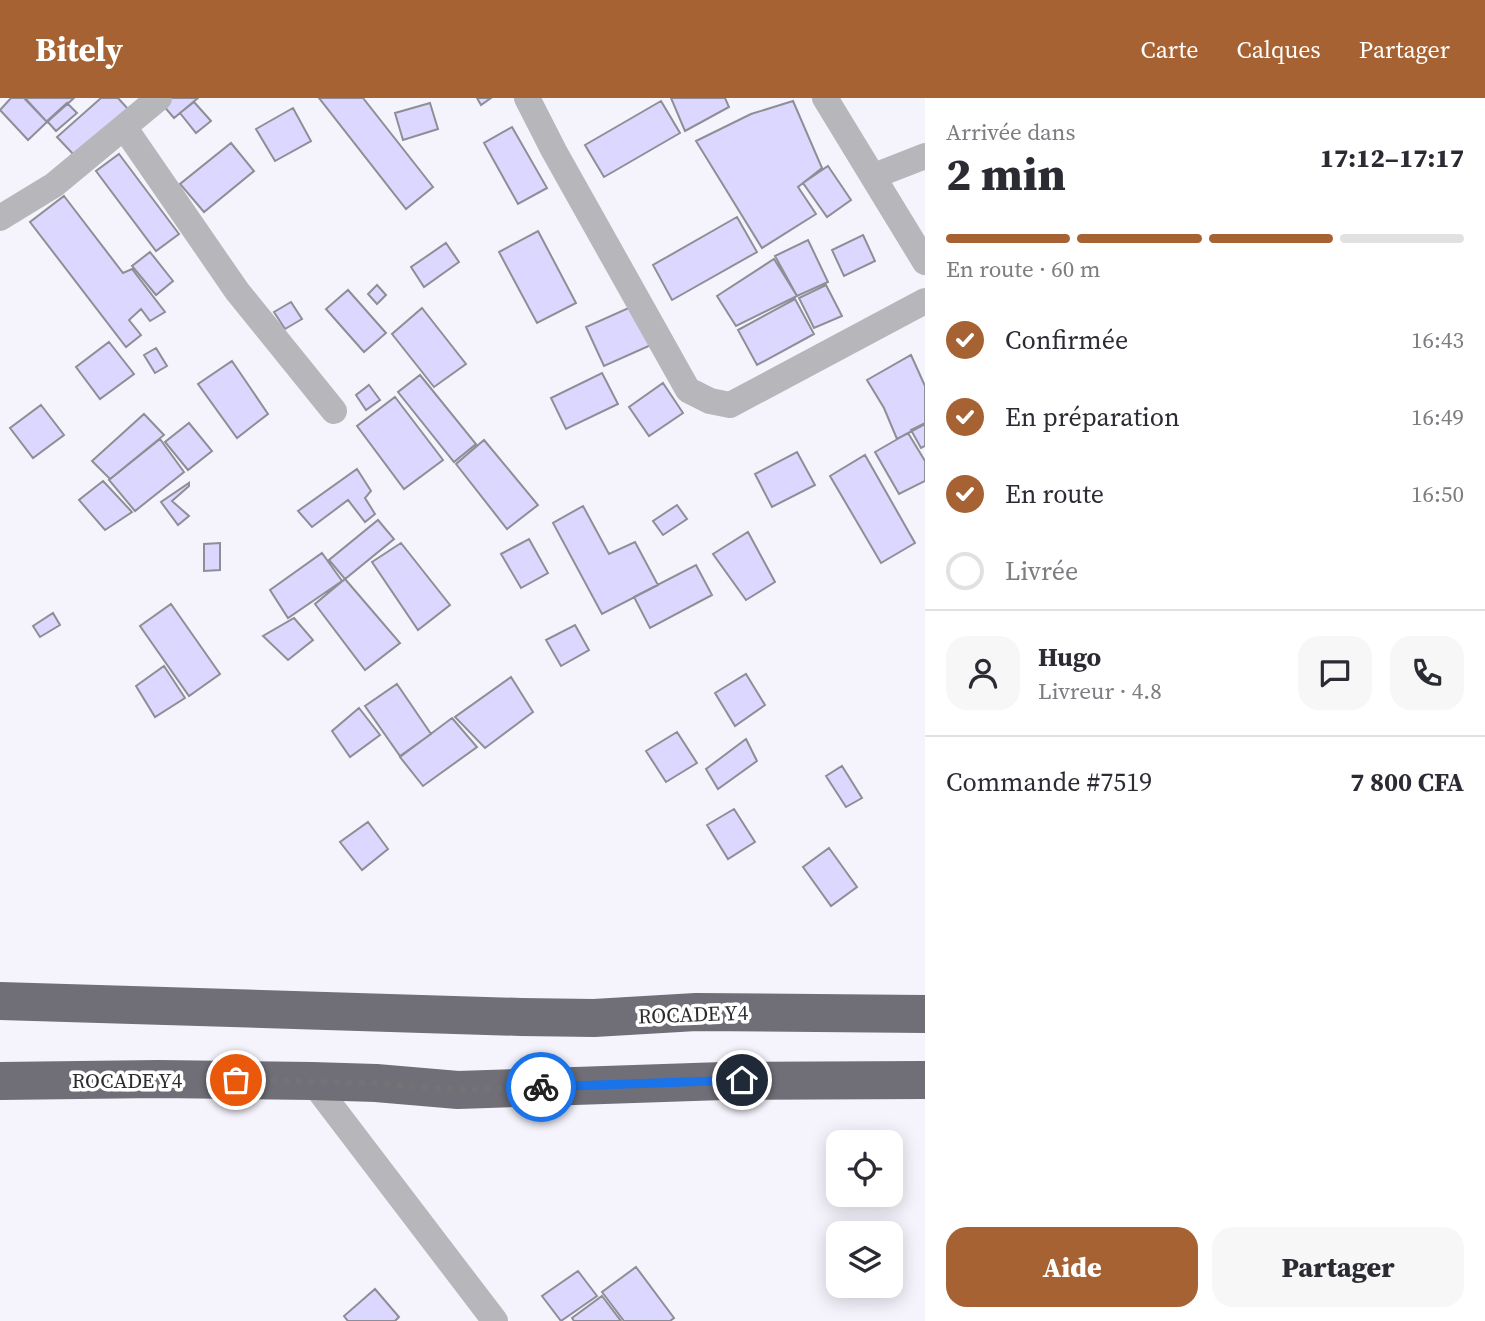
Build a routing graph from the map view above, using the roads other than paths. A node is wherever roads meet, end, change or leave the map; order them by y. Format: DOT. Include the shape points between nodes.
graph roads {
  1 [pos="159,98"];
  2 [pos="527,98"];
  3 [pos="825,98"];
  4 [pos="124,127"];
  5 [pos="925,156"];
  6 [pos="874,176"];
  7 [pos="0,218"];
  8 [pos="925,262"];
  9 [pos="925,301"];
  10 [pos="334,411"];
  11 [pos="0,1001"];
  12 [pos="925,1014"];
  13 [pos="925,1080"];
  14 [pos="0,1082"];
  15 [pos="313,1082"];
  16 [pos="495,1321"];
  1 -- 4 [label="street"];
  2 -- 9 [label="street" via="688,390 699,396 730,405"];
  3 -- 6 [label="street"];
  4 -- 7 [label="street" via="54,185"];
  4 -- 10 [label="street" via="237,291"];
  5 -- 6 [label="street"];
  6 -- 8 [label="street"];
  11 -- 12 [label="highway, ROCADE Y4" via="533,1018 696,1012"];
  13 -- 15 [label="highway, ROCADE Y4" via="458,1090"];
  14 -- 15 [label="highway, ROCADE Y4"];
  15 -- 16 [label="street"];
}
